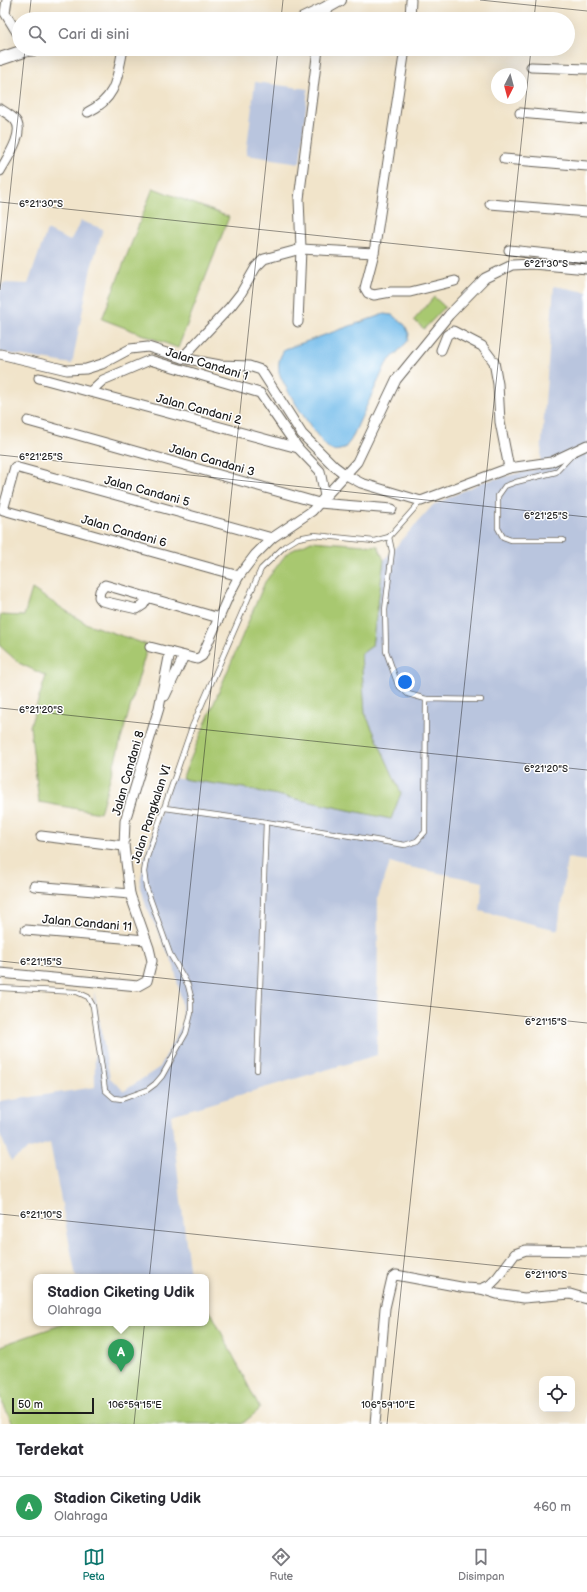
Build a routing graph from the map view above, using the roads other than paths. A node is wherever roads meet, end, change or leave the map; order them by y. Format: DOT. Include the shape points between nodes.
graph roads {
  1 [pos="7,0"];
  2 [pos="340,0"];
  3 [pos="412,0"];
  4 [pos="325,12"];
  5 [pos="411,12"];
  6 [pos="3,13"];
  7 [pos="12,26"];
  8 [pos="12,53"];
  9 [pos="1,55"];
  10 [pos="122,56"];
  11 [pos="317,56"];
  12 [pos="404,56"];
  13 [pos="531,66"];
  14 [pos="587,69"];
  15 [pos="0,109"];
  16 [pos="88,112"];
  17 [pos="520,113"];
  18 [pos="587,120"];
  19 [pos="504,159"];
  20 [pos="587,166"];
  21 [pos="0,171"];
  22 [pos="490,204"];
  23 [pos="587,212"];
  24 [pos="301,249"];
  25 [pos="509,250"];
  26 [pos="374,253"];
  27 [pos="587,258"];
  28 [pos="587,268"];
  29 [pos="455,281"];
  30 [pos="298,322"];
  31 [pos="441,350"];
  32 [pos="0,354"];
  33 [pos="182,358"];
  34 [pos="39,378"];
  35 [pos="90,392"];
  36 [pos="28,421"];
  37 [pos="583,447"];
  38 [pos="298,448"];
  39 [pos="15,467"];
  40 [pos="509,468"];
  41 [pos="346,475"];
  42 [pos="322,499"];
  43 [pos="420,502"];
  44 [pos="392,509"];
  45 [pos="390,537"];
  46 [pos="272,538"];
  47 [pos="563,540"];
  48 [pos="239,576"];
  49 [pos="148,597"];
  50 [pos="219,618"];
  51 [pos="150,647"];
  52 [pos="170,652"];
  53 [pos="184,656"];
  54 [pos="426,699"];
  55 [pos="481,700"];
  56 [pos="159,708"];
  57 [pos="165,808"];
  58 [pos="266,822"];
  59 [pos="41,836"];
  60 [pos="124,846"];
  61 [pos="34,886"];
  62 [pos="130,894"];
  63 [pos="26,930"];
  64 [pos="146,940"];
  65 [pos="0,973"];
  66 [pos="0,988"];
  67 [pos="257,1070"];
  68 [pos="587,1251"];
  69 [pos="482,1289"];
  70 [pos="587,1299"];
  71 [pos="375,1424"];
  1 -- 6 [label="street"];
  2 -- 4 [label="street"];
  3 -- 5 [label="street"];
  6 -- 7 [label="street"];
  8 -- 9 [label="street"];
  10 -- 16 [label="street" via="116,85 100,107"];
  11 -- 24 [label="street" via="299,199"];
  12 -- 26 [label="street"];
  13 -- 14 [label="street"];
  15 -- 21 [label="street" via="16,120 18,136"];
  17 -- 18 [label="street"];
  19 -- 20 [label="street"];
  22 -- 23 [label="street"];
  24 -- 26 [label="street"];
  24 -- 30 [label="street"];
  24 -- 33 [label="street" via="264,259 230,307"];
  25 -- 27 [label="street"];
  26 -- 29 [label="street" via="365,288 368,293 374,295 410,292"];
  28 -- 41 [label="street" via="512,265 485,278 448,315 396,380 357,462"];
  31 -- 40 [label="street" via="447,335 453,331 482,346 494,362 500,422"];
  32 -- 33 [label="street" via="67,370 86,369 102,364 130,349 148,347"];
  33 -- 41 [label="street" via="220,365 249,366 261,370 302,434"];
  34 -- 35 [label="street, Jalan Candani 2"];
  35 -- 38 [label="street, Jalan Candani 2"];
  35 -- 38 [label="street, Jalan Candani 1" via="103,380 150,360 260,393"];
  36 -- 42 [label="street, Jalan Candani 3"];
  37 -- 40 [label="street" via="551,462"];
  37 -- 47 [label="lane" via="556,472 505,486 498,496 498,528 503,537 511,540"];
  38 -- 42 [label="street" via="320,472"];
  39 -- 46 [label="street, Jalan Candani 5"];
  39 -- 48 [label="street, Jalan Candani 6" via="3,510"];
  40 -- 43 [label="street"];
  41 -- 42 [label="street"];
  41 -- 43 [label="street" via="361,484"];
  42 -- 44 [label="street, Jalan Candani 3"];
  42 -- 46 [label="street" via="312,511"];
  43 -- 45 [label="lane"];
  45 -- 54 [label="lane" via="392,551 385,610 386,651 398,685 408,694"];
  45 -- 57 [label="lane, Jalan Pangkalan VI" via="374,541 314,535 298,538 284,546 261,569 192,728"];
  46 -- 48 [label="street"];
  48 -- 50 [label="street"];
  49 -- 49 [label="street" via="104,585 99,597 102,601 137,609"];
  49 -- 50 [label="street"];
  50 -- 53 [label="street" via="202,656 196,659"];
  51 -- 52 [label="street"];
  52 -- 53 [label="street"];
  52 -- 56 [label="street, Jalan Candani 8"];
  53 -- 56 [label="street, Jalan Candani 8"];
  54 -- 55 [label="lane"];
  54 -- 58 [label="lane" via="425,832 417,841 405,845"];
  56 -- 60 [label="street, Jalan Candani 8" via="125,821"];
  57 -- 58 [label="lane"];
  57 -- 66 [label="lane, Jalan Pangkalan VI" via="146,860 146,887 170,954 188,984 191,998 186,1033 155,1084 122,1099 114,1098 105,1090 92,1006 88,997 77,992"];
  58 -- 67 [label="lane"];
  59 -- 60 [label="street"];
  60 -- 62 [label="street, Jalan Candani 8"];
  61 -- 62 [label="street"];
  62 -- 64 [label="street, Jalan Candani 8"];
  63 -- 64 [label="street, Jalan Candani 11"];
  64 -- 65 [label="street, Jalan Candani 8" via="152,961 147,981 138,986"];
  68 -- 69 [label="street" via="526,1250 515,1254 497,1278"];
  69 -- 70 [label="street" via="524,1298 570,1294"];
  69 -- 71 [label="street" via="396,1275 392,1278 385,1308"];
}
